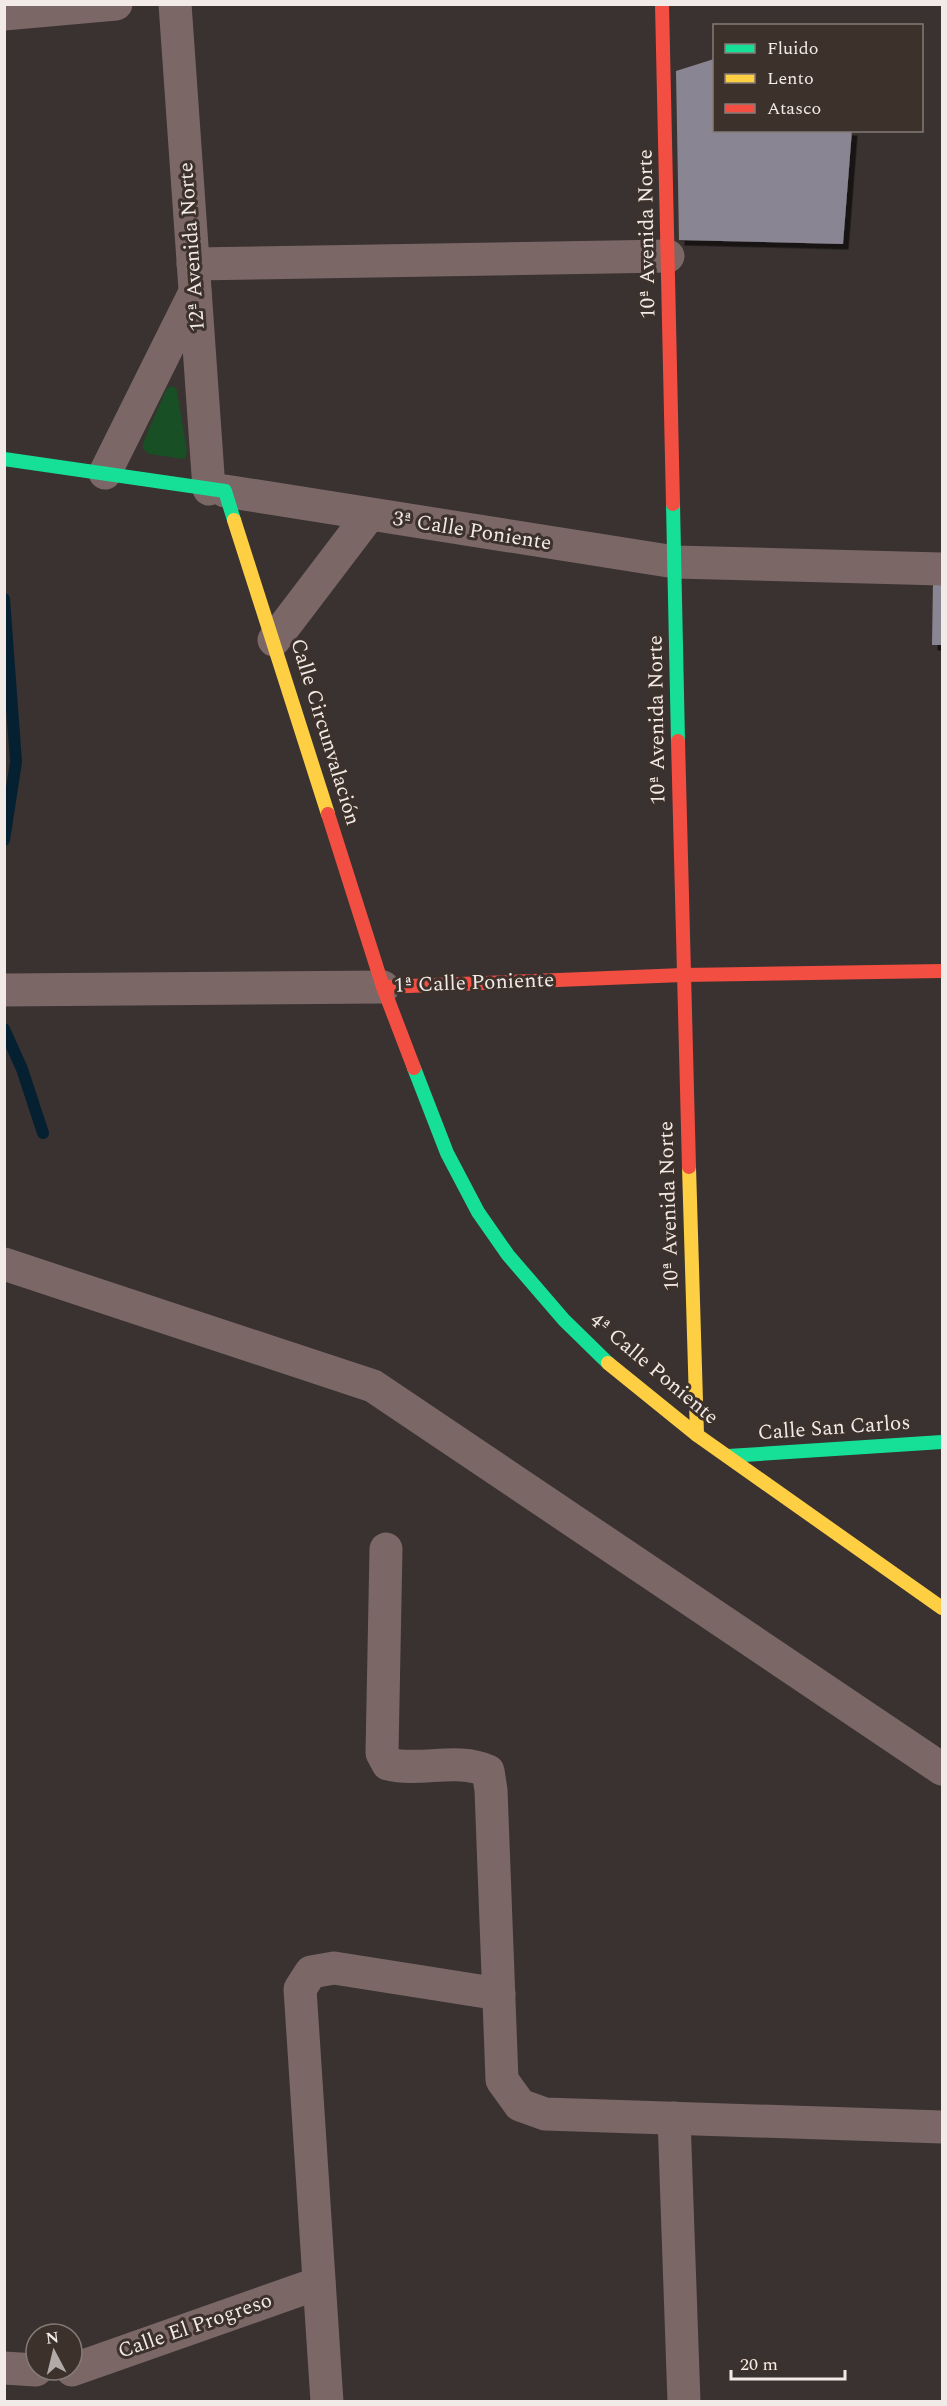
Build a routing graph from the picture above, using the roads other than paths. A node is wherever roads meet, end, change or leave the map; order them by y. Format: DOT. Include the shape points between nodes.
graph roads {
  1 [pos="116,4"];
  2 [pos="175,4"];
  3 [pos="662,4"];
  4 [pos="4,14"];
  5 [pos="668,256"];
  6 [pos="194,278"];
  7 [pos="4,459"];
  8 [pos="105,473"];
  9 [pos="217,490"];
  10 [pos="369,515"];
  11 [pos="675,562"];
  12 [pos="942,569"];
  13 [pos="274,640"];
  14 [pos="942,971"];
  15 [pos="683,975"];
  16 [pos="383,987"];
  17 [pos="4,990"];
  18 [pos="4,1264"];
  19 [pos="697,1435"];
  20 [pos="942,1442"];
  21 [pos="728,1456"];
  22 [pos="386,1549"];
  23 [pos="942,1608"];
  24 [pos="942,1769"];
  25 [pos="499,1994"];
  26 [pos="674,2118"];
  27 [pos="942,2127"];
  28 [pos="319,2283"];
  29 [pos="84,2365"];
  30 [pos="4,2368"];
  31 [pos="24,2369"];
  32 [pos="327,2402"];
  33 [pos="684,2402"];
  1 -- 4 [label="street"];
  2 -- 6 [label="street, 12ª Avenida Norte"];
  3 -- 5 [label="main road, 10ª Avenida Norte"];
  5 -- 6 [label="street"];
  5 -- 11 [label="main road, 10ª Avenida Norte"];
  6 -- 8 [label="street"];
  6 -- 9 [label="street, 12ª Avenida Norte"];
  7 -- 8 [label="main road, 3ª Calle Poniente"];
  8 -- 9 [label="main road, 3ª Calle Poniente"];
  9 -- 10 [label="street, 3ª Calle Poniente"];
  9 -- 13 [label="main road, Calle Circunvalación"];
  10 -- 11 [label="street, 3ª Calle Poniente"];
  10 -- 13 [label="street"];
  11 -- 12 [label="street, 3ª Calle Poniente"];
  11 -- 15 [label="main road, 10ª Avenida Norte"];
  13 -- 16 [label="main road, Calle Circunvalación"];
  14 -- 15 [label="main road, 1ª Calle Poniente"];
  15 -- 16 [label="main road, 1ª Calle Poniente"];
  15 -- 19 [label="main road, 10ª Avenida Norte"];
  16 -- 17 [label="street, 1ª Calle Poniente"];
  16 -- 19 [label="main road, 4ª Calle Poniente" via="447,1153 478,1212 508,1255 597,1354"];
  18 -- 24 [label="street" via="373,1386"];
  19 -- 21 [label="main road, 4ª Calle Poniente"];
  20 -- 21 [label="main road, Calle San Carlos"];
  21 -- 23 [label="main road, 4ª Calle Poniente"];
  22 -- 25 [label="street" via="382,1753 388,1764 403,1767 473,1764 488,1771"];
  25 -- 26 [label="street" via="502,2080 520,2105 545,2114"];
  25 -- 28 [label="street" via="334,1968 311,1972 300,1989"];
  26 -- 27 [label="street"];
  26 -- 33 [label="street"];
  28 -- 29 [label="street, Calle El Progreso"];
  28 -- 32 [label="street"];
  30 -- 31 [label="street"];
}
